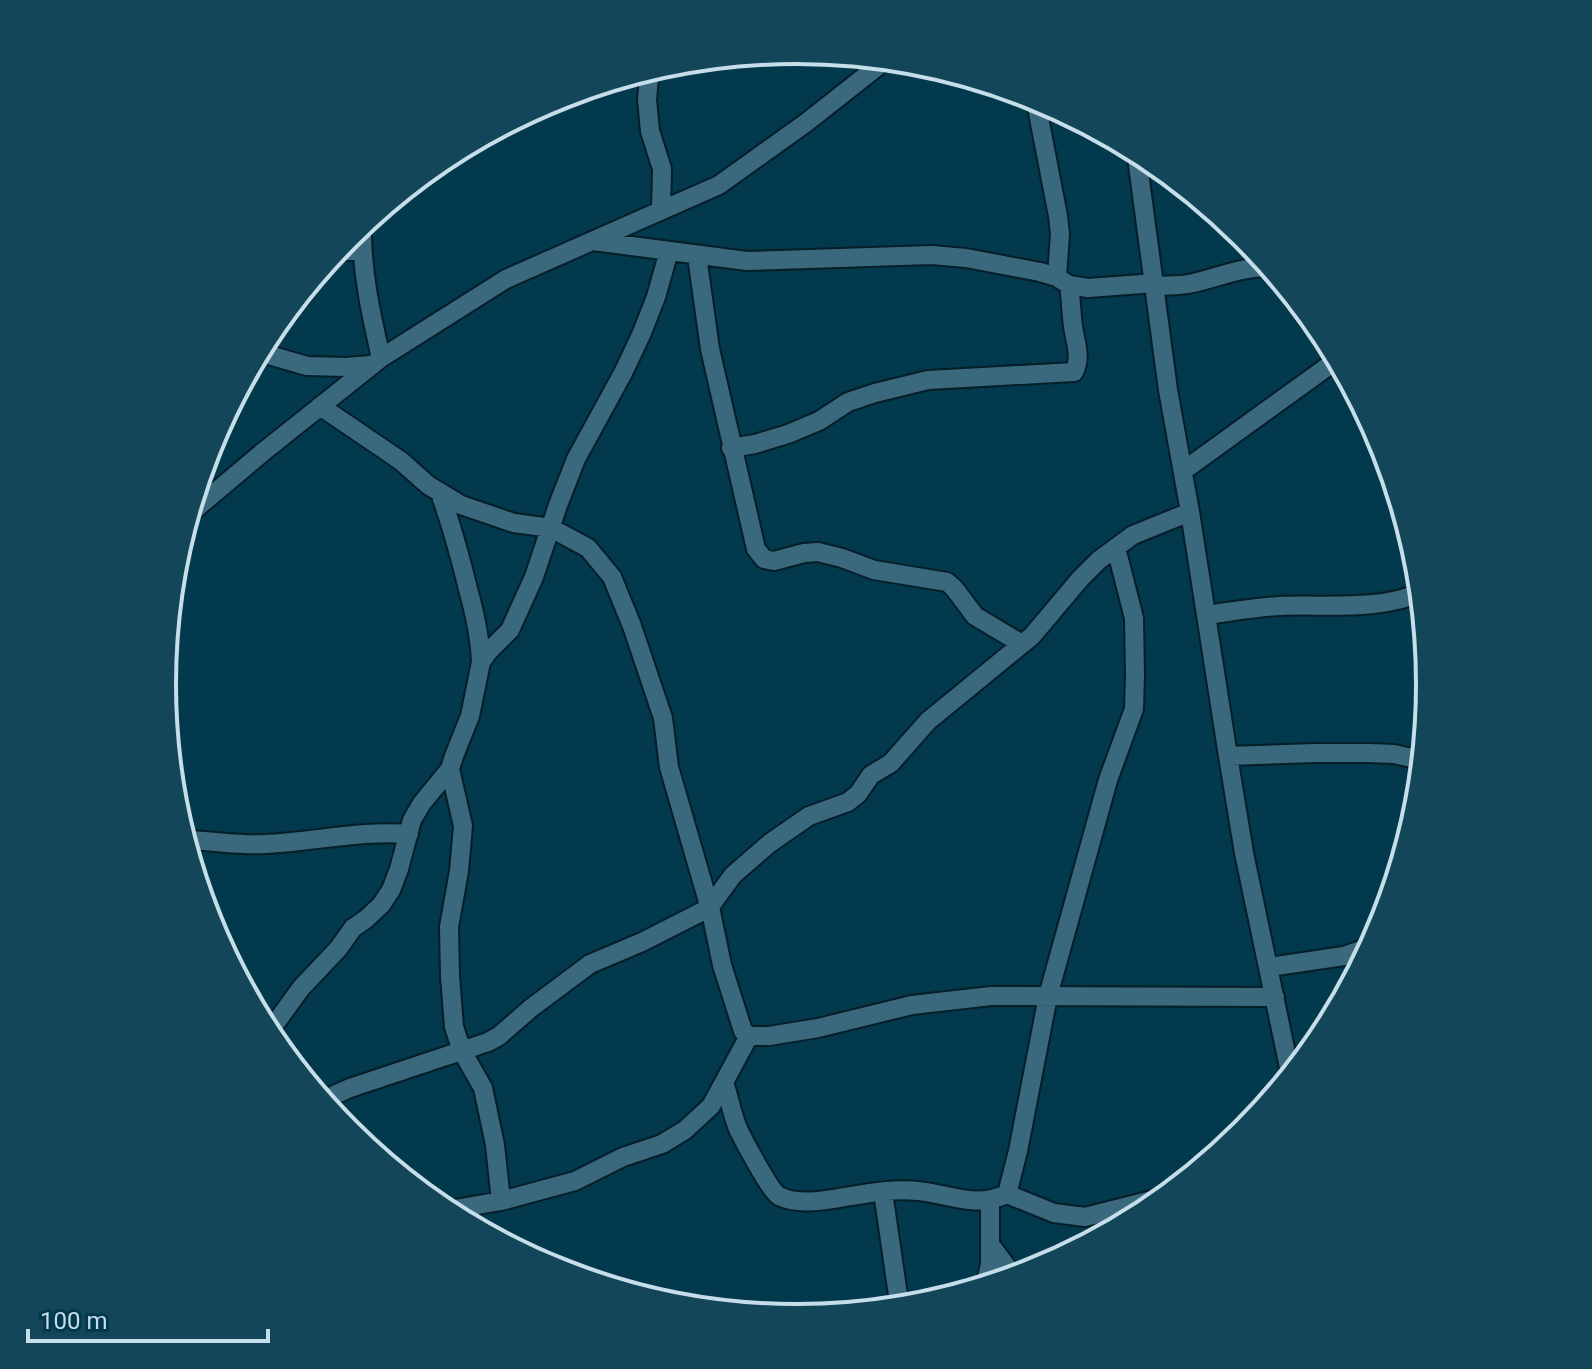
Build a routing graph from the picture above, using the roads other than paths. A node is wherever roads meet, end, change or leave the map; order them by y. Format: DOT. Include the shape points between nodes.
graph roads {
  1 [pos="875,69"];
  2 [pos="649,82"];
  3 [pos="1038,113"];
  4 [pos="1138,167"];
  5 [pos="661,211"];
  6 [pos="362,241"];
  7 [pos="593,241"];
  8 [pos="352,251"];
  9 [pos="362,251"];
  10 [pos="669,251"];
  11 [pos="697,256"];
  12 [pos="1256,268"];
  13 [pos="1063,281"];
  14 [pos="1155,285"];
  15 [pos="270,355"];
  16 [pos="376,362"];
  17 [pos="1328,366"];
  18 [pos="320,406"];
  19 [pos="731,448"];
  20 [pos="1183,471"];
  21 [pos="440,493"];
  22 [pos="203,503"];
  23 [pos="1190,512"];
  24 [pos="551,528"];
  25 [pos="1116,548"];
  26 [pos="1410,597"];
  27 [pos="1206,615"];
  28 [pos="1022,644"];
  29 [pos="481,662"];
  30 [pos="1228,756"];
  31 [pos="1412,757"];
  32 [pos="450,769"];
  33 [pos="409,834"];
  34 [pos="196,841"];
  35 [pos="709,908"];
  36 [pos="1356,952"];
  37 [pos="1269,967"];
  38 [pos="1048,996"];
  39 [pos="1275,997"];
  40 [pos="276,1023"];
  41 [pos="749,1036"];
  42 [pos="462,1051"];
  43 [pos="1288,1062"];
  44 [pos="724,1082"];
  45 [pos="331,1096"];
  46 [pos="883,1192"];
  47 [pos="999,1197"];
  48 [pos="501,1201"];
  49 [pos="1133,1205"];
  50 [pos="463,1208"];
  51 [pos="990,1244"];
  52 [pos="1007,1267"];
  53 [pos="988,1274"];
  54 [pos="898,1296"];
  1 -- 5 [label="street" via="719,185"];
  2 -- 5 [label="street" via="650,131 662,169"];
  3 -- 13 [label="street" via="1058,216"];
  4 -- 14 [label="street"];
  5 -- 7 [label="street"];
  6 -- 9 [label="street"];
  7 -- 10 [label="street"];
  7 -- 16 [label="street" via="506,279"];
  8 -- 9 [label="street"];
  9 -- 16 [label="street"];
  10 -- 11 [label="street"];
  10 -- 24 [label="street" via="641,335 576,459"];
  11 -- 13 [label="street" via="747,261 932,255"];
  11 -- 19 [label="street" via="705,325"];
  12 -- 14 [label="street" via="1188,284"];
  13 -- 14 [label="street" via="1088,288"];
  13 -- 19 [label="street" via="1078,350 1074,372 928,380 848,402 788,434"];
  14 -- 20 [label="street"];
  15 -- 16 [label="street" via="307,366"];
  16 -- 18 [label="street"];
  17 -- 20 [label="street"];
  18 -- 21 [label="street"];
  18 -- 22 [label="street"];
  19 -- 28 [label="street" via="756,549 764,559 818,552 874,570 947,582 975,616"];
  20 -- 23 [label="street"];
  21 -- 24 [label="street" via="494,518"];
  21 -- 29 [label="street" via="473,605"];
  23 -- 25 [label="street" via="1133,535"];
  23 -- 27 [label="street"];
  24 -- 29 [label="street" via="510,630"];
  24 -- 35 [label="street" via="588,548 617,589 663,718 669,767"];
  25 -- 28 [label="street" via="1080,579"];
  25 -- 38 [label="street" via="1134,618 1134,709 1108,780"];
  26 -- 27 [label="street"];
  27 -- 30 [label="street"];
  28 -- 35 [label="street" via="928,721 848,802 799,821 745,863"];
  29 -- 32 [label="street" via="470,716"];
  30 -- 31 [label="street"];
  30 -- 37 [label="street"];
  32 -- 33 [label="street" via="422,803"];
  32 -- 42 [label="street" via="463,826 449,927 451,1001"];
  33 -- 34 [label="street" via="360,833 261,844"];
  33 -- 40 [label="street" via="381,905 353,928"];
  35 -- 41 [label="street" via="722,965"];
  35 -- 42 [label="street" via="590,964 499,1036"];
  36 -- 37 [label="street"];
  37 -- 39 [label="street"];
  38 -- 39 [label="street"];
  38 -- 41 [label="street" via="912,1005 818,1028"];
  38 -- 47 [label="street" via="1018,1151"];
  39 -- 43 [label="street"];
  41 -- 44 [label="street"];
  42 -- 45 [label="street"];
  42 -- 48 [label="street" via="483,1088"];
  44 -- 46 [label="street" via="738,1128 776,1195 818,1201"];
  44 -- 48 [label="street" via="711,1106 662,1144 575,1181"];
  46 -- 47 [label="street" via="917,1191 980,1202"];
  46 -- 54 [label="street"];
  47 -- 49 [label="street" via="1085,1217"];
  47 -- 51 [label="street"];
  48 -- 50 [label="street"];
  51 -- 52 [label="street"];
  51 -- 53 [label="street"];
}
